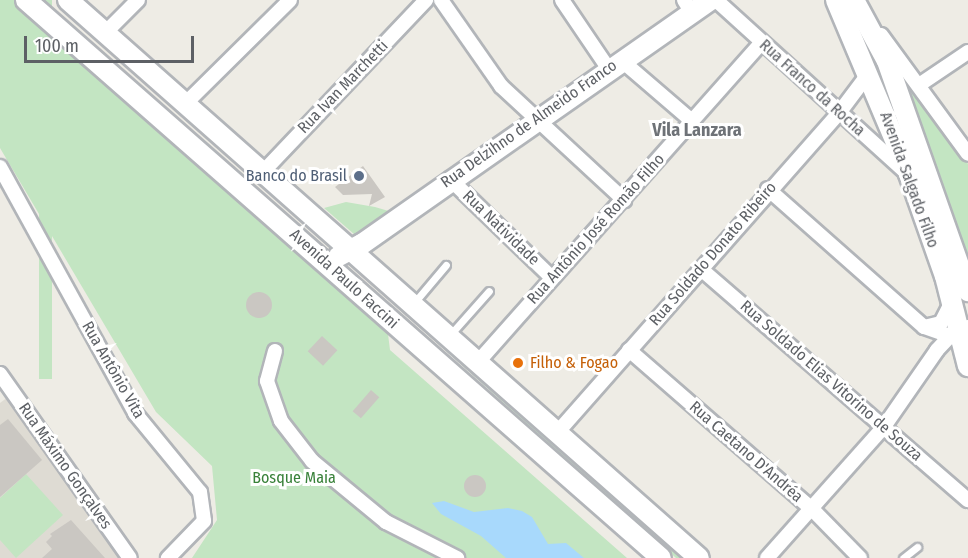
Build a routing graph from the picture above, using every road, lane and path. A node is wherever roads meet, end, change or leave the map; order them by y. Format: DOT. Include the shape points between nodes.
graph roads {
  1 [pos="26,0"];
  2 [pos="68,0"];
  3 [pos="138,0"];
  4 [pos="290,0"];
  5 [pos="426,0"];
  6 [pos="441,0"];
  7 [pos="562,0"];
  8 [pos="710,0"];
  9 [pos="716,0"];
  10 [pos="836,0"];
  11 [pos="855,0"];
  12 [pos="688,6"];
  13 [pos="104,34"];
  14 [pos="761,43"];
  15 [pos="968,52"];
  16 [pos="615,64"];
  17 [pos="868,73"];
  18 [pos="919,85"];
  19 [pos="184,105"];
  20 [pos="839,113"];
  21 [pos="534,120"];
  22 [pos="692,121"];
  23 [pos="968,154"];
  24 [pos="0,167"];
  25 [pos="261,174"];
  26 [pos="909,174"];
  27 [pos="450,179"];
  28 [pos="4,184"];
  29 [pos="768,189"];
  30 [pos="624,200"];
  31 [pos="351,252"];
  32 [pos="319,257"];
  33 [pos="446,265"];
  34 [pos="700,269"];
  35 [pos="958,270"];
  36 [pos="551,277"];
  37 [pos="489,291"];
  38 [pos="960,296"];
  39 [pos="413,304"];
  40 [pos="387,317"];
  41 [pos="429,318"];
  42 [pos="924,327"];
  43 [pos="959,331"];
  44 [pos="449,336"];
  45 [pos="629,350"];
  46 [pos="937,350"];
  47 [pos="272,356"];
  48 [pos="967,361"];
  49 [pos="478,362"];
  50 [pos="2,382"];
  51 [pos="883,428"];
  52 [pos="556,434"];
  53 [pos="966,496"];
  54 [pos="811,508"];
  55 [pos="917,547"];
  56 [pos="130,558"];
  57 [pos="168,558"];
  58 [pos="458,558"];
  59 [pos="661,558"];
  60 [pos="699,558"];
  61 [pos="767,558"];
  62 [pos="860,558"];
  63 [pos="903,558"];
  1 -- 32 [label="main road, Avenida Paulo Faccini"];
  2 -- 13 [label="main road, Avenida Paulo Faccini"];
  3 -- 13 [label="street"];
  4 -- 19 [label="street"];
  5 -- 25 [label="street, Rua Ivan Marchetti"];
  6 -- 21 [label="street" via="501,86"];
  7 -- 16 [label="street"];
  8 -- 12 [label="main road, Rua Delzihno de Almeido Franco"];
  9 -- 14 [label="street, Rua Franco da Rocha"];
  10 -- 17 [label="main road, Avenida Salgado Filho"];
  11 -- 18 [label="street"];
  11 -- 35 [label="main road, Avenida Salgado Filho" via="887,61"];
  12 -- 16 [label="main road, Rua Delzihno de Almeido Franco"];
  13 -- 19 [label="main road, Avenida Paulo Faccini"];
  14 -- 20 [label="street, Rua Franco da Rocha"];
  14 -- 22 [label="street, Rua Antônio José Romão Filho"];
  15 -- 18 [label="street"];
  16 -- 21 [label="main road, Rua Delzihno de Almeido Franco"];
  16 -- 22 [label="street"];
  17 -- 20 [label="street, Rua Soldado Donato Ribeiro"];
  17 -- 26 [label="main road, Avenida Salgado Filho"];
  18 -- 23 [label="street"];
  19 -- 25 [label="main road, Avenida Paulo Faccini"];
  20 -- 26 [label="street, Rua Franco da Rocha"];
  20 -- 29 [label="street, Rua Soldado Donato Ribeiro"];
  21 -- 27 [label="main road, Rua Delzihno de Almeido Franco"];
  21 -- 30 [label="street"];
  22 -- 30 [label="street, Rua Antônio José Romão Filho"];
  24 -- 28 [label="street, Rua Antônio Vita"];
  25 -- 31 [label="main road, Avenida Paulo Faccini"];
  26 -- 35 [label="main road, Avenida Salgado Filho"];
  27 -- 31 [label="main road, Rua Delzihno de Almeido Franco"];
  27 -- 36 [label="street, Rua Natividade"];
  28 -- 57 [label="street, Rua Antônio Vita" via="135,413 200,492 204,521"];
  29 -- 34 [label="street, Rua Soldado Donato Ribeiro"];
  29 -- 42 [label="street"];
  30 -- 36 [label="street, Rua Antônio José Romão Filho"];
  31 -- 32 [label="main road"];
  31 -- 39 [label="main road, Avenida Paulo Faccini"];
  32 -- 40 [label="main road, Avenida Paulo Faccini"];
  33 -- 39 [label="lane"];
  34 -- 45 [label="street, Rua Soldado Donato Ribeiro"];
  34 -- 51 [label="street, Rua Soldado Elias Vitorino de Souza"];
  35 -- 38 [label="main road, Avenida Salgado Filho"];
  36 -- 49 [label="street, Rua Antônio José Romão Filho"];
  37 -- 44 [label="lane"];
  38 -- 42 [label="street" via="941,323"];
  38 -- 43 [label="main road, Avenida Salgado Filho"];
  39 -- 41 [label="main road, Avenida Paulo Faccini"];
  40 -- 41 [label="main road" via="394,303 403,302"];
  40 -- 59 [label="main road, Avenida Paulo Faccini"];
  41 -- 44 [label="main road, Avenida Paulo Faccini"];
  42 -- 43 [label="street"];
  43 -- 46 [label="street"];
  43 -- 48 [label="main road, Avenida Salgado Filho"];
  44 -- 49 [label="main road, Avenida Paulo Faccini"];
  45 -- 52 [label="street, Rua Soldado Donato Ribeiro"];
  45 -- 54 [label="street, Rua Caetano D'Andréa"];
  46 -- 48 [label="street" via="953,349"];
  46 -- 51 [label="street"];
  47 -- 58 [label="street" via="267,381 281,421 312,461 386,522"];
  49 -- 52 [label="main road, Avenida Paulo Faccini"];
  50 -- 56 [label="street, Rua Máximo Gonçalves"];
  51 -- 53 [label="street, Rua Soldado Elias Vitorino de Souza"];
  51 -- 54 [label="street"];
  52 -- 60 [label="main road, Avenida Paulo Faccini"];
  54 -- 61 [label="street"];
  54 -- 62 [label="street, Rua Caetano D'Andréa"];
  55 -- 63 [label="lane"];
}
